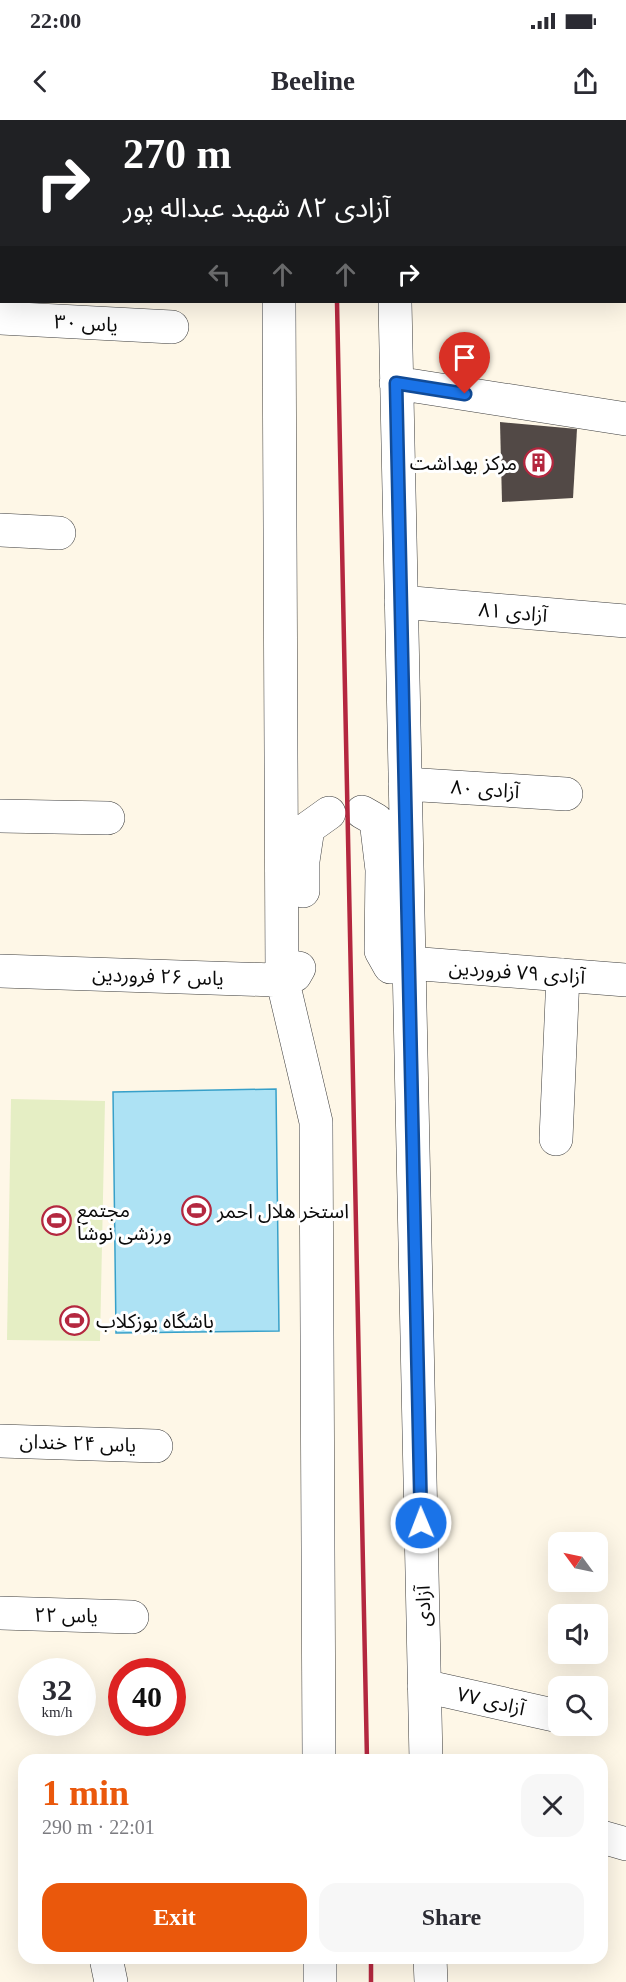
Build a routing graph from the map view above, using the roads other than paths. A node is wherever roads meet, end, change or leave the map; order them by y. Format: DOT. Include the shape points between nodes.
graph roads {
  1 [pos="279,303"];
  2 [pos="395,303"];
  3 [pos="0,318"];
  4 [pos="172,327"];
  5 [pos="396,383"];
  6 [pos="626,419"];
  7 [pos="0,530"];
  8 [pos="59,533"];
  9 [pos="401,602"];
  10 [pos="626,621"];
  11 [pos="405,784"];
  12 [pos="566,794"];
  13 [pos="362,812"];
  14 [pos="329,813"];
  15 [pos="0,816"];
  16 [pos="108,818"];
  17 [pos="409,963"];
  18 [pos="294,968"];
  19 [pos="0,971"];
  20 [pos="563,975"];
  21 [pos="626,980"];
  22 [pos="556,1139"];
  23 [pos="0,1441"];
  24 [pos="156,1446"];
  25 [pos="0,1613"];
  26 [pos="132,1617"];
  27 [pos="424,1686"];
  28 [pos="548,1714"];
  29 [pos="319,1754"];
  30 [pos="426,1754"];
  31 [pos="608,1839"];
  32 [pos="626,1844"];
  33 [pos="107,1964"];
  34 [pos="320,1964"];
  35 [pos="430,1964"];
  36 [pos="111,1982"];
  37 [pos="320,1982"];
  38 [pos="431,1982"];
  1 -- 18 [label="street"];
  2 -- 5 [label="street, آزادی"];
  3 -- 4 [label="street, یاس ۳۰"];
  5 -- 6 [label="street"];
  5 -- 9 [label="street, آزادی"];
  7 -- 8 [label="street"];
  9 -- 10 [label="street, آزادی ۸۱"];
  9 -- 11 [label="street, آزادی"];
  11 -- 12 [label="street, آزادی ۸۰"];
  11 -- 17 [label="street, آزادی"];
  13 -- 17 [label="street, آزادی ۷۹ فروردین" via="376,820 382,870 381,951 390,967"];
  14 -- 18 [label="street" via="308,828"];
  15 -- 16 [label="street"];
  17 -- 20 [label="street, آزادی ۷۹ فروردین"];
  17 -- 27 [label="street, آزادی"];
  18 -- 19 [label="street, یاس ۲۶ فروردین" via="262,980"];
  18 -- 29 [label="street" via="316,1122"];
  20 -- 21 [label="street, آزادی ۷۹ فروردین"];
  20 -- 22 [label="street"];
  23 -- 24 [label="street, یاس ۲۴ خندان"];
  25 -- 26 [label="street, یاس ۲۲"];
  27 -- 28 [label="street, آزادی ۷۷"];
  27 -- 30 [label="street, آزادی"];
  31 -- 32 [label="street"];
  33 -- 36 [label="street"];
  34 -- 37 [label="street"];
  35 -- 38 [label="street"];
}
